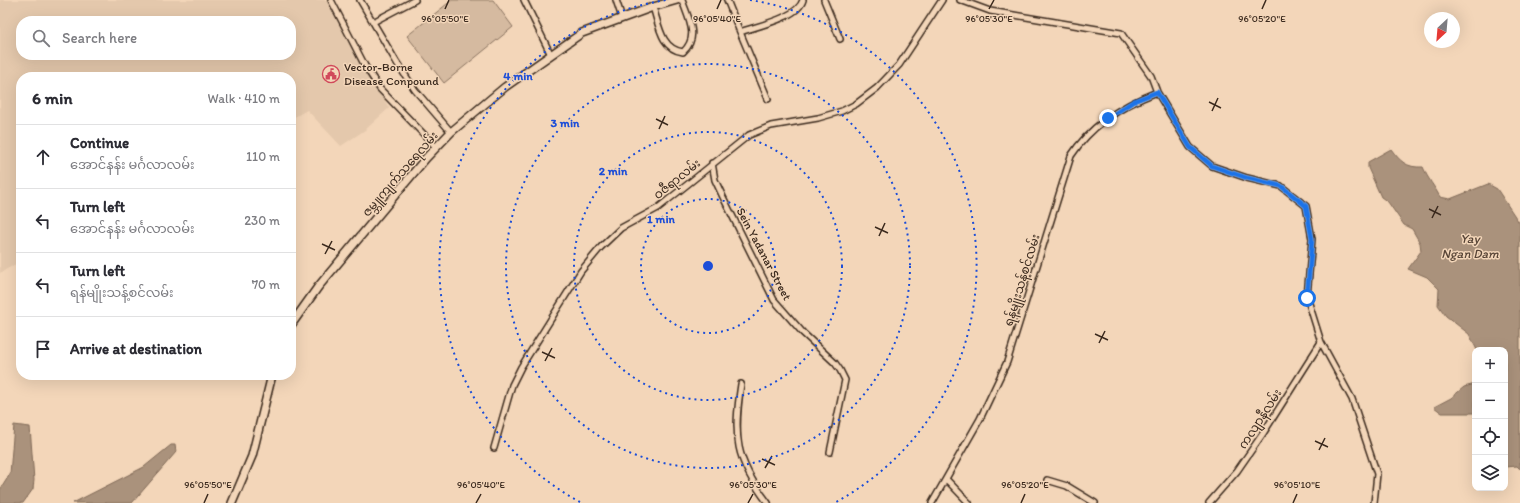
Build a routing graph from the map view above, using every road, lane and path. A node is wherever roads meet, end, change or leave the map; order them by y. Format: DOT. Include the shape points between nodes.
graph roads {
  1 [pos="332,0"];
  2 [pos="360,0"];
  3 [pos="415,0"];
  4 [pos="524,0"];
  5 [pos="616,0"];
  6 [pos="677,0"];
  7 [pos="682,0"];
  8 [pos="727,0"];
  9 [pos="803,0"];
  10 [pos="824,0"];
  11 [pos="942,0"];
  12 [pos="960,0"];
  13 [pos="653,7"];
  14 [pos="622,18"];
  15 [pos="373,22"];
  16 [pos="740,32"];
  17 [pos="840,39"];
  18 [pos="551,55"];
  19 [pos="1157,92"];
  20 [pos="768,99"];
  21 [pos="451,132"];
  22 [pos="436,147"];
  23 [pos="712,163"];
  24 [pos="296,318"];
  25 [pos="1321,342"];
  26 [pos="271,380"];
  27 [pos="741,384"];
  28 [pos="494,448"];
  29 [pos="830,452"];
  30 [pos="946,480"];
  31 [pos="1047,480"];
  32 [pos="232,503"];
  33 [pos="768,503"];
  34 [pos="932,503"];
  35 [pos="969,503"];
  36 [pos="1095,503"];
  37 [pos="1209,503"];
  38 [pos="1374,503"];
  1 -- 22 [label="street" via="380,90"];
  2 -- 15 [label="street"];
  3 -- 15 [label="street"];
  4 -- 18 [label="street"];
  5 -- 14 [label="street"];
  6 -- 13 [label="main road, ဇမ္ဘူကျက်သရေလမ်း"];
  7 -- 13 [label="street" via="693,33 690,46 683,52 674,51 667,46"];
  8 -- 16 [label="street"];
  9 -- 16 [label="street" via="797,10 783,18"];
  10 -- 17 [label="street"];
  11 -- 23 [label="street, ဝဇီရာလမ်း" via="899,65 877,88 856,104 818,118 771,126 749,136"];
  12 -- 19 [label="street" via="990,11 1120,33 1151,76"];
  13 -- 14 [label="main road, ဇမ္ဘူကျက်သရေလမ်း"];
  14 -- 18 [label="main road, ဇမ္ဘူကျက်သရေလမ်း" via="582,33"];
  15 -- 21 [label="street" via="415,90"];
  16 -- 20 [label="street"];
  18 -- 21 [label="main road, ဇမ္ဘူကျက်သရေလမ်း" via="505,87"];
  19 -- 25 [label="street" via="1190,147 1212,166 1281,186 1306,206 1312,239 1307,298"];
  19 -- 30 [label="street, ရန်မျိုးသန့်စင်လမ်း" via="1134,101 1100,124 1086,136 1071,156 1008,362"];
  21 -- 22 [label="main road, ဇမ္ဘူကျက်သရေလမ်း"];
  22 -- 24 [label="main road, ဇမ္ဘူကျက်သရေလမ်း" via="318,287"];
  23 -- 28 [label="street, ဝဇီရာလမ်း" via="658,208 621,228 581,271 512,385"];
  23 -- 29 [label="street, Sein Yadanar Street" via="715,180 774,300 803,333 835,363 844,380"];
  25 -- 37 [label="street, ကလျာနီလမ်း" via="1237,471"];
  25 -- 38 [label="street" via="1352,399 1377,474"];
  26 -- 32 [label="main road" via="252,456"];
  27 -- 33 [label="street" via="736,423 740,457 753,484"];
  30 -- 34 [label="street, ရန်မျိုးသန့်စင်လမ်း"];
  30 -- 35 [label="street"];
  31 -- 36 [label="street" via="1067,486"];
}
